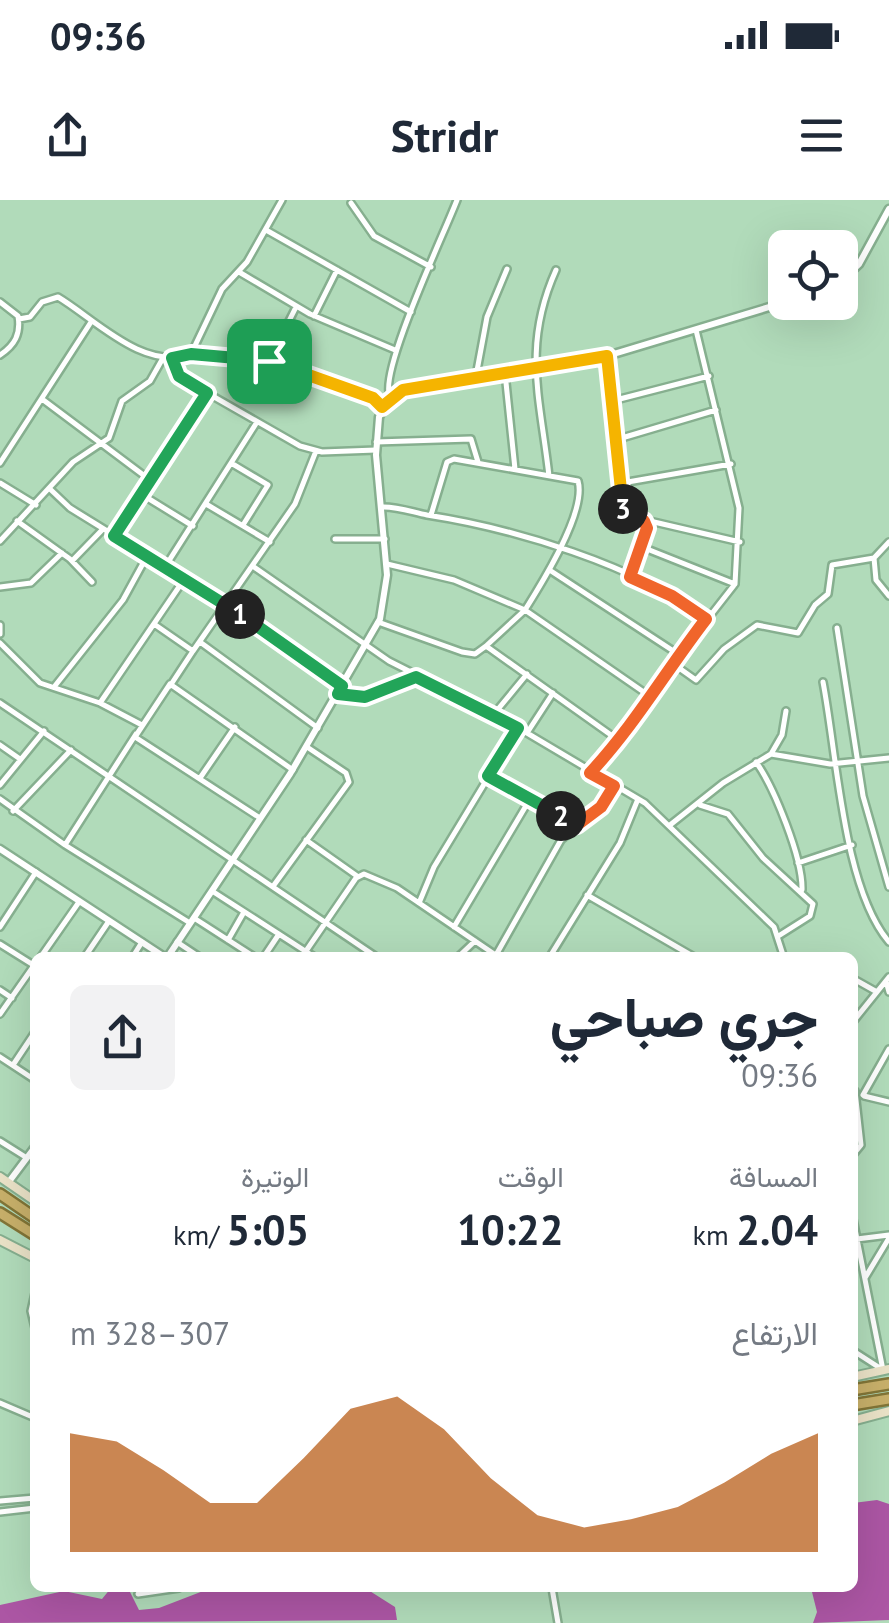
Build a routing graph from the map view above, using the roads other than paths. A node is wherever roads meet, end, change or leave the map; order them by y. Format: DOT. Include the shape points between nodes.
graph roads {
  1 [pos="282,200"];
  2 [pos="457,200"];
  3 [pos="352,202"];
  4 [pos="889,209"];
  5 [pos="266,230"];
  6 [pos="858,265"];
  7 [pos="432,267"];
  8 [pos="337,270"];
  9 [pos="507,270"];
  10 [pos="556,270"];
  11 [pos="239,272"];
  12 [pos="0,302"];
  13 [pos="296,307"];
  14 [pos="768,308"];
  15 [pos="411,312"];
  16 [pos="314,316"];
  17 [pos="19,318"];
  18 [pos="90,322"];
  19 [pos="696,330"];
  20 [pos="395,350"];
  21 [pos="191,354"];
  22 [pos="0,356"];
  23 [pos="607,356"];
  24 [pos="163,358"];
  25 [pos="172,358"];
  26 [pos="269,361"];
  27 [pos="535,368"];
  28 [pos="505,373"];
  29 [pos="709,376"];
  30 [pos="476,378"];
  31 [pos="207,393"];
  32 [pos="390,396"];
  33 [pos="42,398"];
  34 [pos="612,400"];
  35 [pos="382,407"];
  36 [pos="716,410"];
  37 [pos="256,422"];
  38 [pos="614,440"];
  39 [pos="104,443"];
  40 [pos="376,446"];
  41 [pos="316,451"];
  42 [pos="0,462"];
  43 [pos="478,462"];
  44 [pos="231,463"];
  45 [pos="731,464"];
  46 [pos="515,468"];
  47 [pos="549,476"];
  48 [pos="150,480"];
  49 [pos="0,483"];
  50 [pos="622,484"];
  51 [pos="50,490"];
  52 [pos="141,494"];
  53 [pos="206,504"];
  54 [pos="36,505"];
  55 [pos="381,507"];
  56 [pos="431,515"];
  57 [pos="17,521"];
  58 [pos="644,521"];
  59 [pos="244,525"];
  60 [pos="193,526"];
  61 [pos="103,530"];
  62 [pos="114,536"];
  63 [pos="0,539"];
  64 [pos="384,539"];
  65 [pos="335,540"];
  66 [pos="270,542"];
  67 [pos="740,542"];
  68 [pos="889,542"];
  69 [pos="642,547"];
  70 [pos="558,550"];
  71 [pos="62,553"];
  72 [pos="146,558"];
  73 [pos="874,558"];
  74 [pos="72,560"];
  75 [pos="387,564"];
  76 [pos="254,566"];
  77 [pos="165,567"];
  78 [pos="550,570"];
  79 [pos="630,577"];
  80 [pos="183,580"];
  81 [pos="92,582"];
  82 [pos="734,584"];
  83 [pos="0,587"];
  84 [pos="889,596"];
  85 [pos="227,605"];
  86 [pos="526,610"];
  87 [pos="706,619"];
  88 [pos="378,622"];
  89 [pos="154,624"];
  90 [pos="0,625"];
  91 [pos="837,628"];
  92 [pos="0,634"];
  93 [pos="200,642"];
  94 [pos="0,643"];
  95 [pos="366,646"];
  96 [pos="486,646"];
  97 [pos="194,651"];
  98 [pos="678,654"];
  99 [pos="672,663"];
  100 [pos="527,674"];
  101 [pos="416,677"];
  102 [pos="823,682"];
  103 [pos="170,684"];
  104 [pos="54,687"];
  105 [pos="340,690"];
  106 [pos="552,694"];
  107 [pos="648,695"];
  108 [pos="100,702"];
  109 [pos="0,703"];
  110 [pos="786,711"];
  111 [pos="494,714"];
  112 [pos="142,725"];
  113 [pos="235,727"];
  114 [pos="318,728"];
  115 [pos="518,728"];
  116 [pos="44,731"];
  117 [pos="527,733"];
  118 [pos="135,737"];
  119 [pos="620,741"];
  120 [pos="0,745"];
  121 [pos="307,747"];
  122 [pos="71,750"];
  123 [pos="771,754"];
  124 [pos="889,758"];
  125 [pos="20,759"];
  126 [pos="858,760"];
  127 [pos="756,762"];
  128 [pos="838,764"];
  129 [pos="293,770"];
  130 [pos="590,773"];
  131 [pos="488,776"];
  132 [pos="109,778"];
  133 [pos="199,779"];
  134 [pos="0,785"];
  135 [pos="614,786"];
  136 [pos="0,799"];
  137 [pos="530,799"];
  138 [pos="638,799"];
  139 [pos="700,805"];
  140 [pos="13,812"];
  141 [pos="260,819"];
  142 [pos="577,825"];
  143 [pos="670,825"];
  144 [pos="306,840"];
  145 [pos="65,845"];
  146 [pos="852,845"];
  147 [pos="0,849"];
  148 [pos="234,858"];
  149 [pos="798,862"];
  150 [pos="36,872"];
  151 [pos="358,876"];
  152 [pos="274,884"];
  153 [pos="889,886"];
  154 [pos="212,891"];
  155 [pos="802,891"];
  156 [pos="588,895"];
  157 [pos="79,902"];
  158 [pos="419,904"];
  159 [pos="244,912"];
  160 [pos="192,920"];
  161 [pos="326,920"];
  162 [pos="109,921"];
  163 [pos="454,927"];
  164 [pos="0,928"];
  165 [pos="279,934"];
  166 [pos="780,935"];
  167 [pos="228,940"];
  168 [pos="475,941"];
  169 [pos="142,942"];
  170 [pos="177,942"];
  171 [pos="889,942"];
  172 [pos="0,944"];
  173 [pos="306,951"];
  174 [pos="44,952"];
  175 [pos="88,952"];
  176 [pos="136,952"];
  177 [pos="158,952"];
  178 [pos="171,952"];
  179 [pos="193,952"];
  180 [pos="249,952"];
  181 [pos="264,952"];
  182 [pos="370,952"];
  183 [pos="463,952"];
  184 [pos="492,952"];
  185 [pos="500,952"];
  186 [pos="554,952"];
  187 [pos="686,952"];
  188 [pos="783,952"];
  189 [pos="30,963"];
  190 [pos="30,973"];
  191 [pos="887,979"];
  192 [pos="858,982"];
  193 [pos="0,990"];
  194 [pos="876,992"];
  195 [pos="889,992"];
  196 [pos="12,998"];
  197 [pos="0,1014"];
  198 [pos="858,1016"];
  199 [pos="30,1039"];
  200 [pos="889,1049"];
  201 [pos="0,1057"];
  202 [pos="881,1063"];
  203 [pos="12,1065"];
  204 [pos="889,1066"];
  205 [pos="30,1077"];
  206 [pos="858,1092"];
  207 [pos="863,1095"];
  208 [pos="889,1102"];
  209 [pos="858,1121"];
  210 [pos="0,1141"];
  211 [pos="858,1148"];
  212 [pos="30,1154"];
  213 [pos="27,1158"];
  214 [pos="4,1180"];
  215 [pos="0,1194"];
  216 [pos="30,1198"];
  217 [pos="0,1213"];
  218 [pos="30,1215"];
  219 [pos="30,1232"];
  220 [pos="889,1236"];
  221 [pos="858,1239"];
  222 [pos="0,1240"];
  223 [pos="858,1245"];
  224 [pos="30,1255"];
  225 [pos="864,1279"];
  226 [pos="858,1353"];
  227 [pos="889,1356"];
  228 [pos="881,1358"];
  229 [pos="886,1369"];
  230 [pos="858,1375"];
  231 [pos="889,1384"];
  232 [pos="858,1389"];
  233 [pos="889,1399"];
  234 [pos="0,1403"];
  235 [pos="858,1403"];
  236 [pos="889,1412"];
  237 [pos="30,1416"];
  238 [pos="858,1420"];
  239 [pos="30,1499"];
  240 [pos="0,1502"];
  241 [pos="30,1509"];
  242 [pos="0,1512"];
  243 [pos="152,1592"];
  244 [pos="553,1592"];
  245 [pos="138,1594"];
  246 [pos="558,1623"];
  1 -- 5 [label="street"];
  2 -- 7 [label="street"];
  3 -- 7 [label="street" via="374,236"];
  4 -- 6 [label="street"];
  5 -- 8 [label="street"];
  5 -- 11 [label="street"];
  7 -- 15 [label="street"];
  8 -- 15 [label="street"];
  8 -- 16 [label="street"];
  9 -- 30 [label="street" via="487,317"];
  10 -- 27 [label="street" via="539,311"];
  11 -- 13 [label="street"];
  11 -- 21 [label="street" via="222,290"];
  12 -- 17 [label="street"];
  13 -- 16 [label="street"];
  13 -- 26 [label="street"];
  14 -- 19 [label="street"];
  15 -- 20 [label="street"];
  16 -- 20 [label="street"];
  17 -- 18 [label="street" via="56,296"];
  17 -- 22 [label="street" via="15,342"];
  18 -- 24 [label="street"];
  18 -- 33 [label="street"];
  19 -- 23 [label="street"];
  19 -- 29 [label="street"];
  20 -- 32 [label="street" via="386,384"];
  21 -- 25 [label="street"];
  21 -- 26 [label="street"];
  23 -- 27 [label="street"];
  23 -- 34 [label="street"];
  24 -- 25 [label="street"];
  24 -- 39 [label="street" via="150,381 122,402"];
  25 -- 31 [label="street" via="179,376"];
  26 -- 35 [label="street"];
  27 -- 28 [label="street"];
  27 -- 47 [label="street"];
  28 -- 30 [label="street"];
  28 -- 46 [label="street"];
  29 -- 34 [label="street"];
  29 -- 36 [label="street"];
  30 -- 32 [label="street"];
  31 -- 37 [label="street"];
  31 -- 48 [label="street"];
  32 -- 35 [label="street"];
  33 -- 39 [label="street"];
  33 -- 42 [label="street"];
  34 -- 38 [label="street"];
  35 -- 40 [label="street"];
  36 -- 38 [label="street"];
  36 -- 45 [label="street"];
  37 -- 41 [label="street"];
  37 -- 44 [label="street"];
  38 -- 50 [label="street"];
  39 -- 48 [label="street"];
  39 -- 51 [label="street" via="73,462"];
  40 -- 41 [label="street"];
  40 -- 43 [label="street" via="471,439"];
  40 -- 55 [label="street"];
  41 -- 66 [label="street" via="296,504"];
  43 -- 46 [label="street"];
  43 -- 56 [label="street" via="447,462"];
  44 -- 53 [label="street"];
  44 -- 59 [label="street" via="268,485"];
  45 -- 50 [label="street"];
  45 -- 67 [label="street"];
  46 -- 47 [label="street"];
  47 -- 70 [label="street" via="578,481 580,488"];
  48 -- 52 [label="street"];
  49 -- 54 [label="street"];
  50 -- 58 [label="street" via="624,515"];
  51 -- 54 [label="street"];
  51 -- 61 [label="street"];
  52 -- 60 [label="street"];
  52 -- 62 [label="street"];
  53 -- 59 [label="street"];
  53 -- 60 [label="street"];
  54 -- 57 [label="street"];
  55 -- 56 [label="street"];
  55 -- 64 [label="street"];
  56 -- 70 [label="street" via="468,520"];
  57 -- 63 [label="street"];
  57 -- 71 [label="street"];
  58 -- 67 [label="street"];
  58 -- 69 [label="street"];
  59 -- 66 [label="street"];
  60 -- 77 [label="street"];
  61 -- 62 [label="street"];
  61 -- 74 [label="street"];
  62 -- 72 [label="street"];
  64 -- 65 [label="street"];
  64 -- 75 [label="street"];
  66 -- 76 [label="street"];
  67 -- 82 [label="street"];
  68 -- 73 [label="street"];
  69 -- 79 [label="street"];
  69 -- 82 [label="street"];
  70 -- 78 [label="street"];
  70 -- 79 [label="street"];
  71 -- 74 [label="street"];
  71 -- 83 [label="street" via="40,579"];
  72 -- 77 [label="street"];
  72 -- 104 [label="street" via="123,600"];
  73 -- 84 [label="street" via="876,580"];
  73 -- 99 [label="street" via="832,565 828,594 798,632 757,625 696,680"];
  74 -- 81 [label="street"];
  75 -- 86 [label="street" via="454,580"];
  75 -- 88 [label="street"];
  76 -- 85 [label="street"];
  76 -- 95 [label="street"];
  77 -- 80 [label="street"];
  78 -- 86 [label="street"];
  78 -- 98 [label="street"];
  79 -- 87 [label="street"];
  80 -- 85 [label="street"];
  80 -- 89 [label="street"];
  82 -- 87 [label="street"];
  85 -- 93 [label="street"];
  85 -- 105 [label="street"];
  86 -- 96 [label="street"];
  86 -- 107 [label="street"];
  87 -- 98 [label="street"];
  88 -- 95 [label="street"];
  88 -- 96 [label="street" via="462,652 475,654"];
  89 -- 97 [label="street"];
  89 -- 108 [label="street"];
  90 -- 92 [label="street"];
  91 -- 126 [label="street"];
  93 -- 97 [label="street"];
  93 -- 114 [label="street"];
  94 -- 104 [label="street" via="28,674"];
  95 -- 101 [label="street"];
  95 -- 105 [label="street"];
  96 -- 100 [label="street"];
  97 -- 103 [label="street"];
  98 -- 99 [label="street"];
  99 -- 107 [label="street"];
  100 -- 106 [label="street"];
  100 -- 111 [label="street"];
  101 -- 105 [label="street" via="365,697"];
  101 -- 111 [label="street"];
  102 -- 128 [label="street"];
  103 -- 112 [label="street"];
  103 -- 113 [label="street"];
  103 -- 118 [label="street"];
  104 -- 108 [label="street"];
  105 -- 114 [label="street"];
  106 -- 117 [label="street"];
  106 -- 119 [label="street"];
  107 -- 119 [label="street"];
  108 -- 112 [label="street"];
  109 -- 116 [label="street"];
  110 -- 123 [label="street"];
  111 -- 115 [label="street"];
  112 -- 118 [label="street"];
  113 -- 129 [label="street"];
  113 -- 133 [label="street"];
  114 -- 121 [label="street"];
  115 -- 117 [label="street"];
  115 -- 131 [label="street"];
  116 -- 122 [label="street"];
  116 -- 125 [label="street"];
  117 -- 130 [label="street"];
  118 -- 132 [label="street"];
  118 -- 133 [label="street"];
  119 -- 130 [label="street"];
  120 -- 125 [label="street"];
  121 -- 129 [label="street"];
  121 -- 144 [label="street" via="349,779"];
  122 -- 132 [label="street"];
  122 -- 140 [label="street"];
  123 -- 127 [label="street"];
  123 -- 128 [label="street"];
  124 -- 126 [label="street"];
  125 -- 134 [label="street"];
  126 -- 128 [label="street"];
  126 -- 153 [label="street"];
  127 -- 139 [label="street"];
  127 -- 149 [label="street"];
  128 -- 146 [label="street"];
  129 -- 141 [label="street"];
  130 -- 135 [label="street"];
  131 -- 137 [label="street"];
  131 -- 158 [label="street"];
  132 -- 145 [label="street"];
  132 -- 148 [label="street"];
  133 -- 141 [label="street"];
  135 -- 138 [label="street"];
  135 -- 142 [label="street" via="601,807"];
  136 -- 140 [label="street"];
  137 -- 142 [label="street"];
  137 -- 163 [label="street"];
  138 -- 143 [label="street"];
  138 -- 156 [label="street"];
  139 -- 143 [label="street"];
  139 -- 155 [label="street" via="728,814"];
  140 -- 145 [label="street"];
  141 -- 148 [label="street"];
  142 -- 185 [label="street" via="561,840"];
  143 -- 166 [label="street"];
  144 -- 151 [label="street"];
  144 -- 152 [label="street"];
  145 -- 160 [label="street"];
  146 -- 149 [label="street"];
  146 -- 171 [label="street" via="870,918"];
  147 -- 150 [label="street"];
  148 -- 152 [label="street"];
  148 -- 154 [label="street"];
  149 -- 155 [label="street"];
  150 -- 157 [label="street"];
  150 -- 164 [label="street"];
  151 -- 158 [label="street" via="368,875"];
  151 -- 161 [label="street"];
  152 -- 161 [label="street"];
  154 -- 159 [label="street"];
  154 -- 160 [label="street"];
  155 -- 166 [label="street" via="813,912"];
  156 -- 186 [label="street"];
  156 -- 187 [label="street"];
  157 -- 162 [label="street"];
  157 -- 174 [label="street"];
  158 -- 163 [label="street"];
  159 -- 165 [label="street"];
  159 -- 167 [label="street"];
  160 -- 167 [label="street"];
  160 -- 170 [label="street"];
  161 -- 173 [label="street"];
  161 -- 182 [label="street"];
  162 -- 169 [label="street"];
  162 -- 175 [label="street"];
  163 -- 168 [label="street"];
  165 -- 173 [label="street"];
  165 -- 181 [label="street"];
  166 -- 188 [label="street"];
  167 -- 180 [label="street"];
  168 -- 183 [label="street"];
  168 -- 184 [label="street"];
  169 -- 176 [label="street"];
  169 -- 177 [label="street"];
  170 -- 178 [label="street"];
  170 -- 179 [label="street"];
  172 -- 189 [label="street"];
  190 -- 196 [label="street"];
  191 -- 194 [label="street"];
  191 -- 195 [label="street"];
  192 -- 194 [label="street"];
  193 -- 196 [label="street"];
  194 -- 198 [label="street"];
  196 -- 197 [label="street"];
  199 -- 203 [label="street"];
  200 -- 202 [label="street"];
  201 -- 203 [label="street"];
  202 -- 204 [label="street"];
  202 -- 207 [label="street"];
  203 -- 205 [label="street"];
  206 -- 207 [label="street"];
  207 -- 208 [label="street"];
  209 -- 211 [label="street"];
  210 -- 213 [label="street"];
  212 -- 213 [label="street"];
  213 -- 214 [label="street"];
  214 -- 216 [label="main road"];
  215 -- 218 [label="highway"];
  217 -- 219 [label="highway"];
  220 -- 221 [label="street"];
  220 -- 225 [label="street"];
  222 -- 224 [label="main road"];
  223 -- 225 [label="street"];
  225 -- 228 [label="street"];
  226 -- 229 [label="street"];
  227 -- 228 [label="street"];
  228 -- 229 [label="street"];
  229 -- 230 [label="main road"];
  231 -- 232 [label="highway"];
  233 -- 235 [label="highway"];
  234 -- 237 [label="street"];
  236 -- 238 [label="main road"];
  239 -- 240 [label="street"];
  241 -- 242 [label="street"];
  243 -- 245 [label="street"];
  244 -- 246 [label="street"];
}
